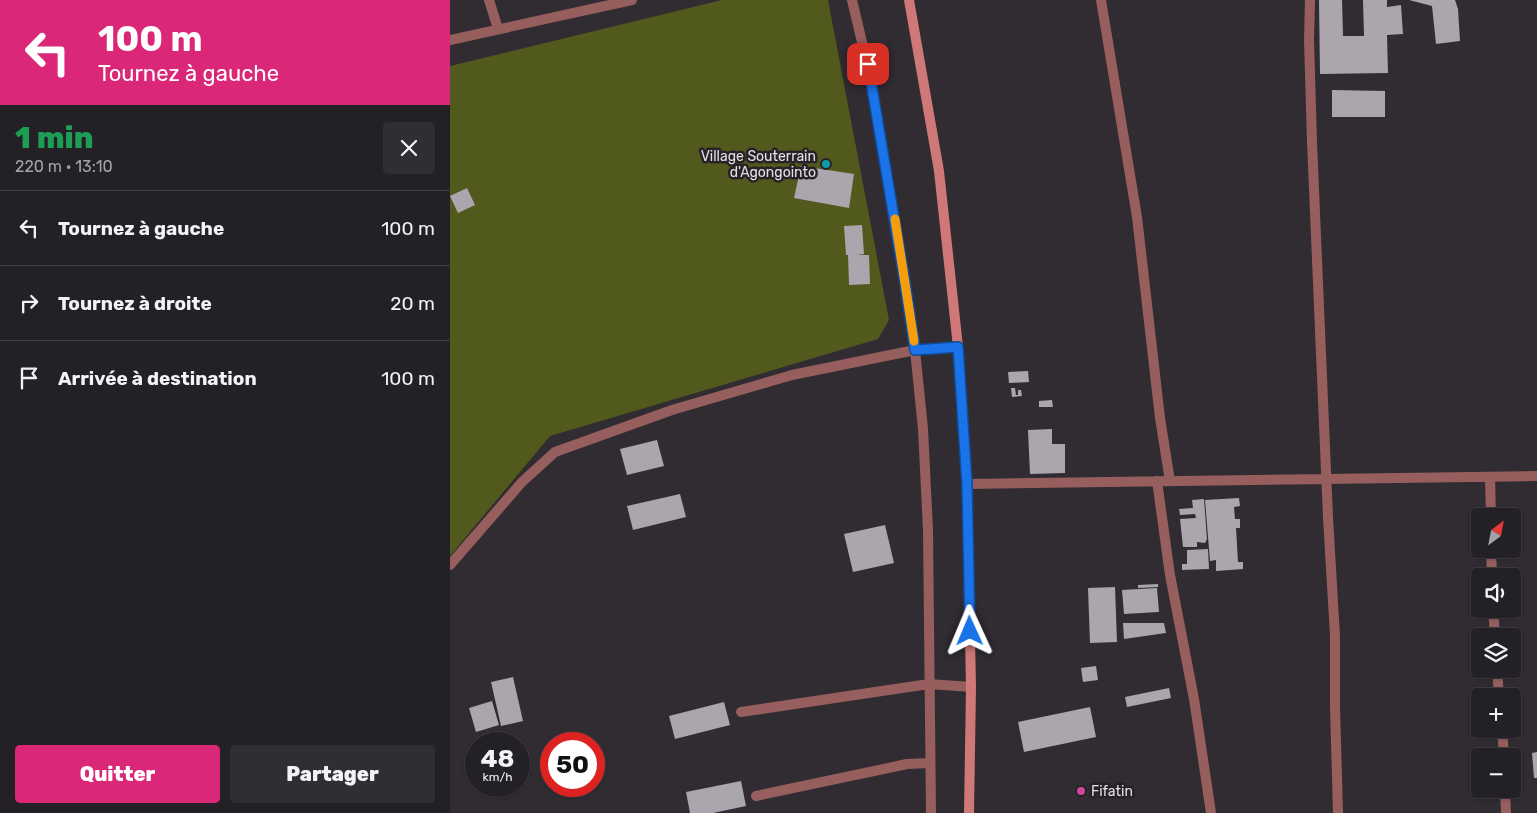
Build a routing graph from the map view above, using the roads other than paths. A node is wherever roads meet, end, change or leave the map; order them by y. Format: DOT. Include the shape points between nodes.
graph roads {
  1 [pos="489,0"];
  2 [pos="632,0"];
  3 [pos="852,0"];
  4 [pos="909,0"];
  5 [pos="1101,0"];
  6 [pos="1310,0"];
  7 [pos="498,29"];
  8 [pos="450,40"];
  9 [pos="958,347"];
  10 [pos="915,350"];
  11 [pos="1537,476"];
  12 [pos="1490,477"];
  13 [pos="1327,478"];
  14 [pos="1157,481"];
  15 [pos="1170,481"];
  16 [pos="967,484"];
  17 [pos="1491,508"];
  18 [pos="450,565"];
  19 [pos="929,684"];
  20 [pos="971,687"];
  21 [pos="742,712"];
  22 [pos="930,763"];
  23 [pos="756,796"];
  24 [pos="1505,798"];
  25 [pos="931,813"];
  26 [pos="969,813"];
  27 [pos="1211,813"];
  28 [pos="1338,813"];
  29 [pos="1506,813"];
  1 -- 7 [label="street"];
  2 -- 7 [label="street"];
  3 -- 10 [label="street" via="871,80"];
  4 -- 9 [label="main road" via="939,171"];
  5 -- 15 [label="street" via="1137,217"];
  6 -- 13 [label="street" via="1312,132"];
  7 -- 8 [label="street"];
  9 -- 10 [label="street"];
  9 -- 16 [label="main road"];
  10 -- 18 [label="street" via="792,375 672,410 554,452 522,482"];
  10 -- 19 [label="street" via="928,521"];
  11 -- 12 [label="street"];
  12 -- 13 [label="street"];
  12 -- 17 [label="street"];
  13 -- 15 [label="street"];
  13 -- 28 [label="street" via="1335,636"];
  14 -- 15 [label="street"];
  14 -- 16 [label="street"];
  14 -- 27 [label="street"];
  16 -- 20 [label="main road"];
  19 -- 20 [label="street"];
  19 -- 21 [label="street"];
  19 -- 22 [label="street"];
  20 -- 26 [label="main road"];
  22 -- 23 [label="street" via="907,764"];
  22 -- 25 [label="street"];
  24 -- 29 [label="street"];
}
